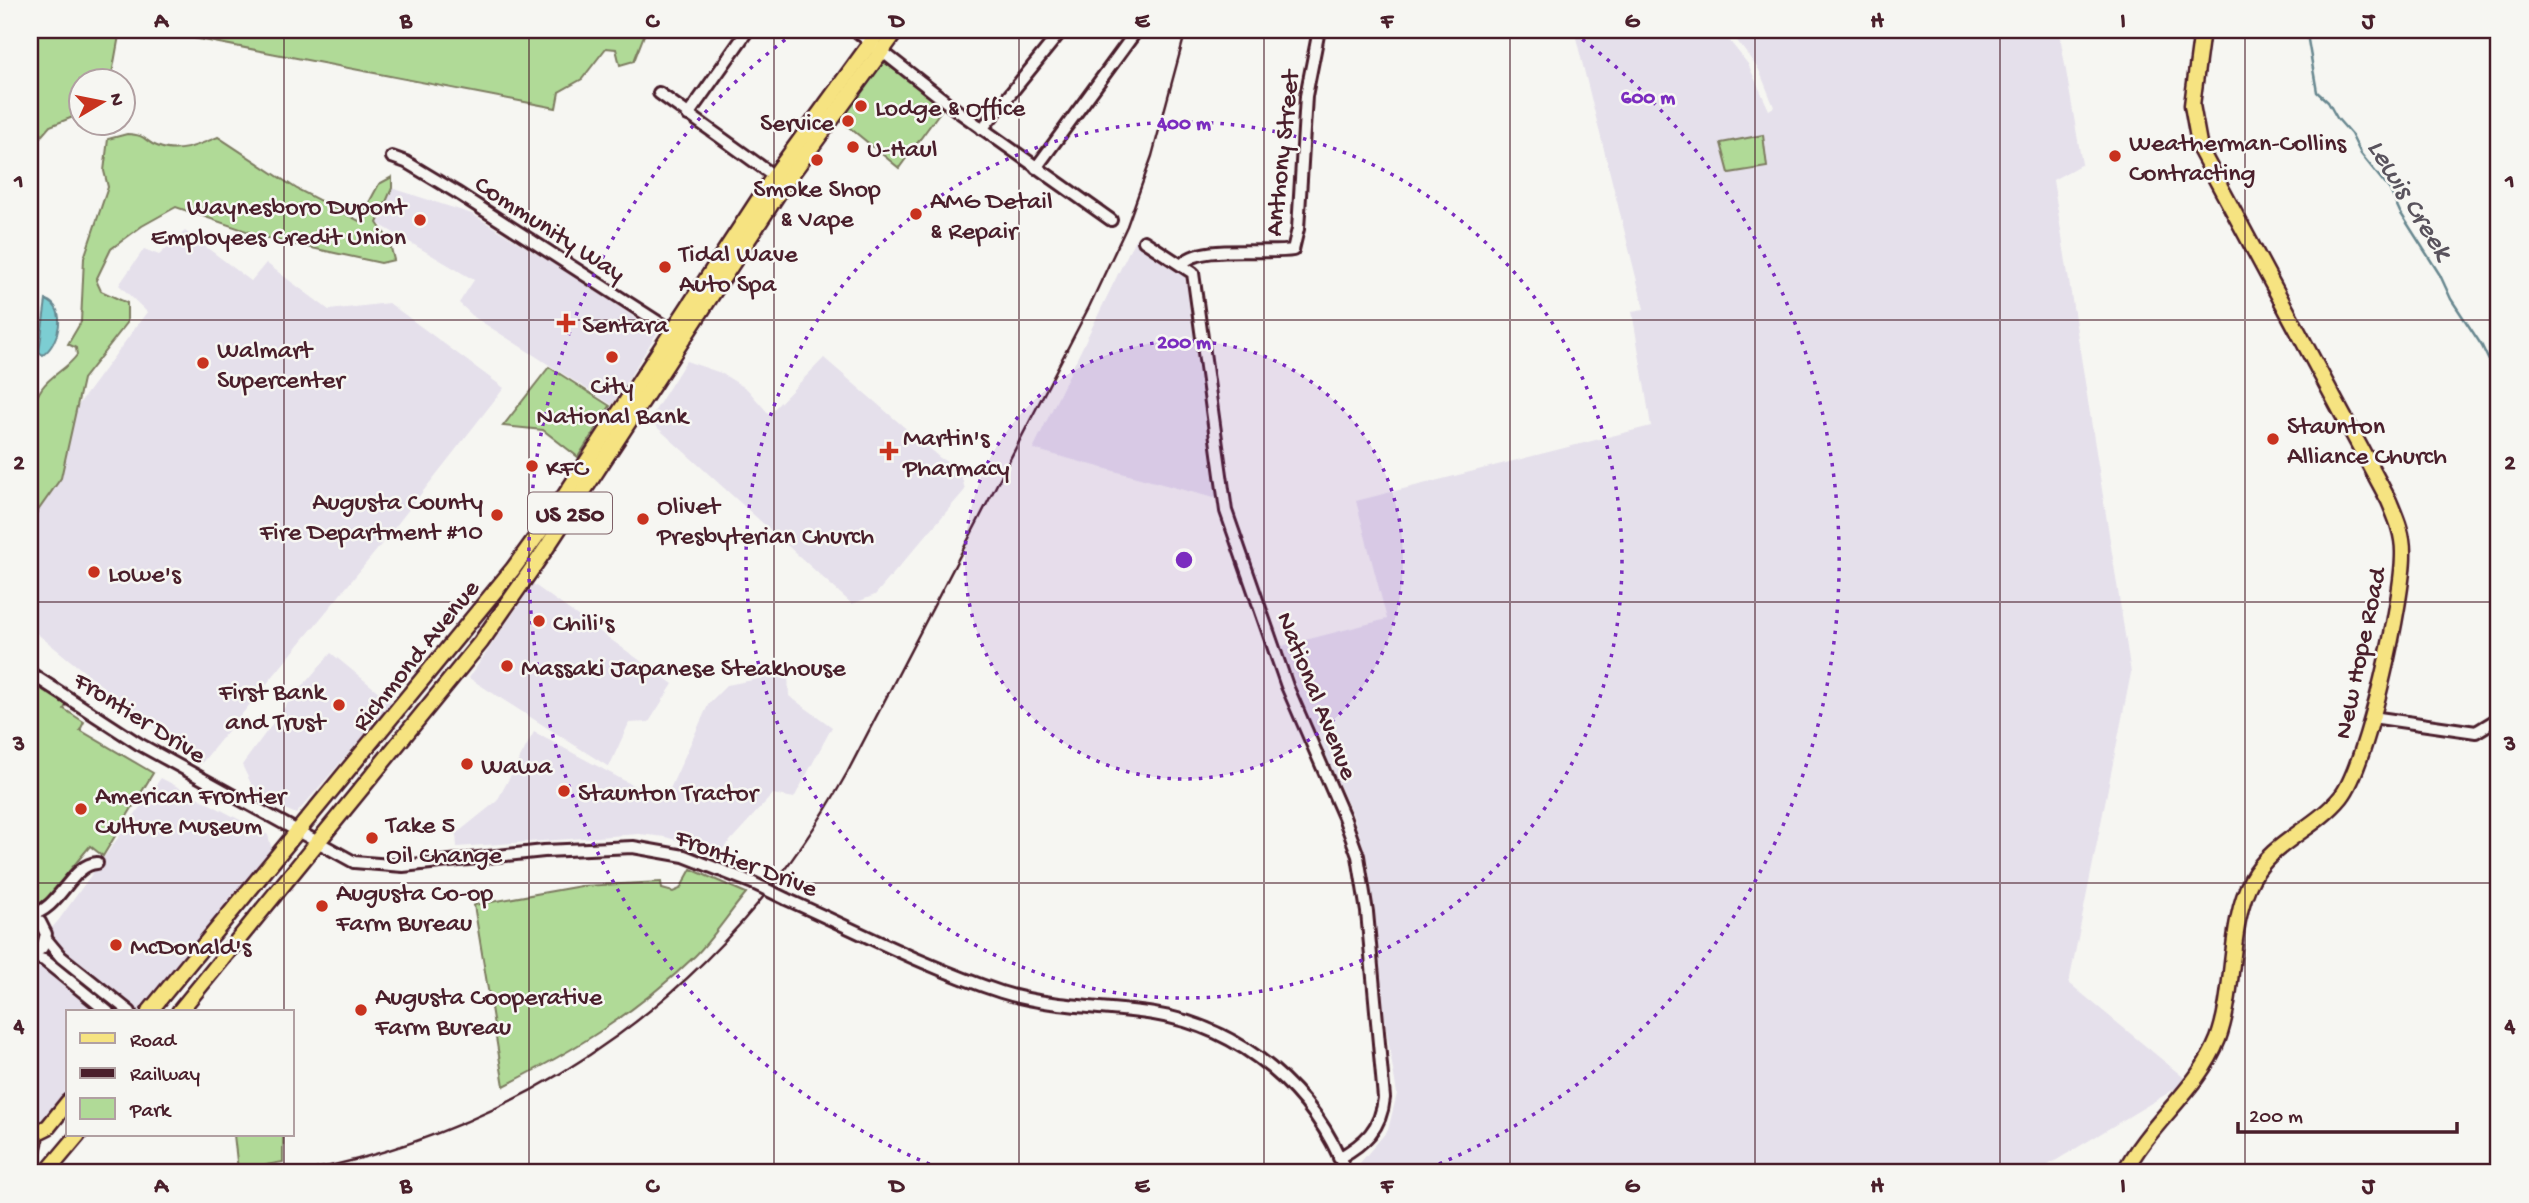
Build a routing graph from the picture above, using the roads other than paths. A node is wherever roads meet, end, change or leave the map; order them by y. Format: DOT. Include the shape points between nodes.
graph roads {
  1 [pos="748,30"];
  2 [pos="855,30"];
  3 [pos="897,30"];
  4 [pos="1062,30"];
  5 [pos="1138,30"];
  6 [pos="1319,30"];
  7 [pos="2202,30"];
  8 [pos="878,41"];
  9 [pos="659,93"];
  10 [pos="688,115"];
  11 [pos="982,129"];
  12 [pos="393,157"];
  13 [pos="1036,168"];
  14 [pos="779,179"];
  15 [pos="1111,220"];
  16 [pos="1144,241"];
  17 [pos="1182,265"];
  18 [pos="676,337"];
  19 [pos="30,673"];
  20 [pos="2372,718"];
  21 [pos="2499,718"];
  22 [pos="298,833"];
  23 [pos="318,844"];
  24 [pos="97,863"];
  25 [pos="58,898"];
  26 [pos="30,916"];
  27 [pos="46,936"];
  28 [pos="30,956"];
  29 [pos="106,1010"];
  30 [pos="127,1010"];
  31 [pos="151,1010"];
  32 [pos="181,1010"];
  33 [pos="66,1104"];
  34 [pos="66,1114"];
  35 [pos="77,1136"];
  36 [pos="31,1158"];
  37 [pos="1339,1158"];
  38 [pos="46,1173"];
  39 [pos="1346,1173"];
  40 [pos="2124,1173"];
  1 -- 10 [label="street"];
  2 -- 8 [label="street"];
  3 -- 8 [label="main road, Richmond Avenue / US 250"];
  4 -- 11 [label="street"];
  5 -- 13 [label="street"];
  6 -- 17 [label="street, Anthony Street" via="1306,96 1293,250 1201,253"];
  7 -- 20 [label="main road, New Hope Road" via="2192,105 2200,149 2373,471 2400,530 2400,587"];
  8 -- 11 [label="street"];
  8 -- 14 [label="main road, Richmond Avenue / US 250"];
  9 -- 10 [label="street"];
  10 -- 14 [label="street"];
  11 -- 13 [label="street"];
  12 -- 18 [label="street, Community Way" via="456,192"];
  13 -- 15 [label="street"];
  14 -- 18 [label="main road, Richmond Avenue / US 250"];
  16 -- 17 [label="street"];
  17 -- 37 [label="street, National Avenue" via="1193,273 1226,511 1287,687 1344,817 1362,874 1384,1098 1371,1135"];
  18 -- 22 [label="main road, Richmond Avenue / US 250" via="527,550"];
  18 -- 23 [label="main road, Richmond Avenue / US 250" via="502,614"];
  19 -- 22 [label="street, Frontier Drive" via="139,744"];
  20 -- 21 [label="street" via="2476,732"];
  20 -- 40 [label="main road, New Hope Road" via="2359,766 2343,795 2263,862 2251,880 2216,1043"];
  22 -- 23 [label="street, Frontier Drive"];
  22 -- 31 [label="main road, Richmond Avenue / US 250"];
  23 -- 32 [label="main road, Richmond Avenue / US 250"];
  23 -- 37 [label="street, Frontier Drive, bridge" via="354,862 385,866 544,851 641,848 684,856 1002,992 1065,1006 1166,1016 1216,1033 1256,1056 1289,1084 1319,1120"];
  24 -- 25 [label="street" via="84,867"];
  25 -- 26 [label="street"];
  25 -- 27 [label="street"];
  26 -- 27 [label="street" via="40,922"];
  27 -- 28 [label="street" via="38,952"];
  27 -- 30 [label="street" via="61,957"];
  28 -- 29 [label="street" via="44,960"];
  33 -- 36 [label="main road" via="48,1127 32,1128 36,1142"];
  34 -- 36 [label="main road"];
  35 -- 38 [label="main road"];
  37 -- 39 [label="street"];
}
